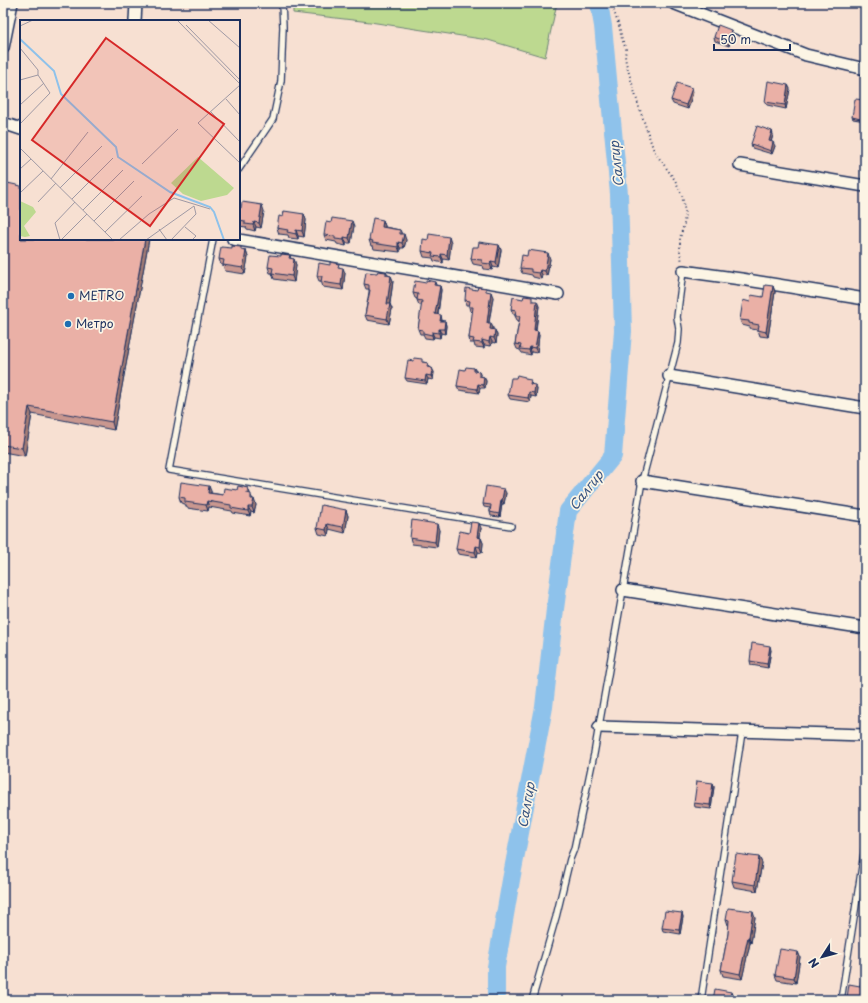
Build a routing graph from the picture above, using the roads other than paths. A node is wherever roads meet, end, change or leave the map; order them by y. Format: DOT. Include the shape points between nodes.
graph roads {
  1 [pos="12,3"];
  2 [pos="136,3"];
  3 [pos="282,3"];
  4 [pos="673,3"];
  5 [pos="135,20"];
  6 [pos="3,48"];
  7 [pos="865,69"];
  8 [pos="3,123"];
  9 [pos="20,129"];
  10 [pos="740,165"];
  11 [pos="240,168"];
  12 [pos="865,186"];
  13 [pos="213,240"];
  14 [pos="239,240"];
  15 [pos="683,271"];
  16 [pos="558,294"];
  17 [pos="865,299"];
  18 [pos="669,376"];
  19 [pos="865,408"];
  20 [pos="642,481"];
  21 [pos="865,516"];
  22 [pos="511,526"];
  23 [pos="623,590"];
  24 [pos="865,628"];
  25 [pos="599,727"];
  26 [pos="742,732"];
  27 [pos="865,735"];
  28 [pos="865,847"];
  29 [pos="532,1000"];
  30 [pos="701,1000"];
  31 [pos="842,1000"];
  1 -- 6 [label="street"];
  2 -- 5 [label="street"];
  3 -- 11 [label="lane" via="281,82 273,118"];
  4 -- 7 [label="street" via="806,55"];
  8 -- 9 [label="street"];
  10 -- 12 [label="street"];
  13 -- 22 [label="lane" via="169,470"];
  14 -- 16 [label="street"];
  15 -- 17 [label="street"];
  15 -- 18 [label="lane" via="677,317 678,343"];
  18 -- 19 [label="street"];
  18 -- 20 [label="lane"];
  20 -- 21 [label="street"];
  20 -- 23 [label="lane"];
  23 -- 24 [label="street"];
  23 -- 25 [label="lane"];
  25 -- 26 [label="street"];
  25 -- 29 [label="lane" via="574,849"];
  26 -- 27 [label="street"];
  26 -- 30 [label="lane"];
  28 -- 31 [label="lane"];
}
